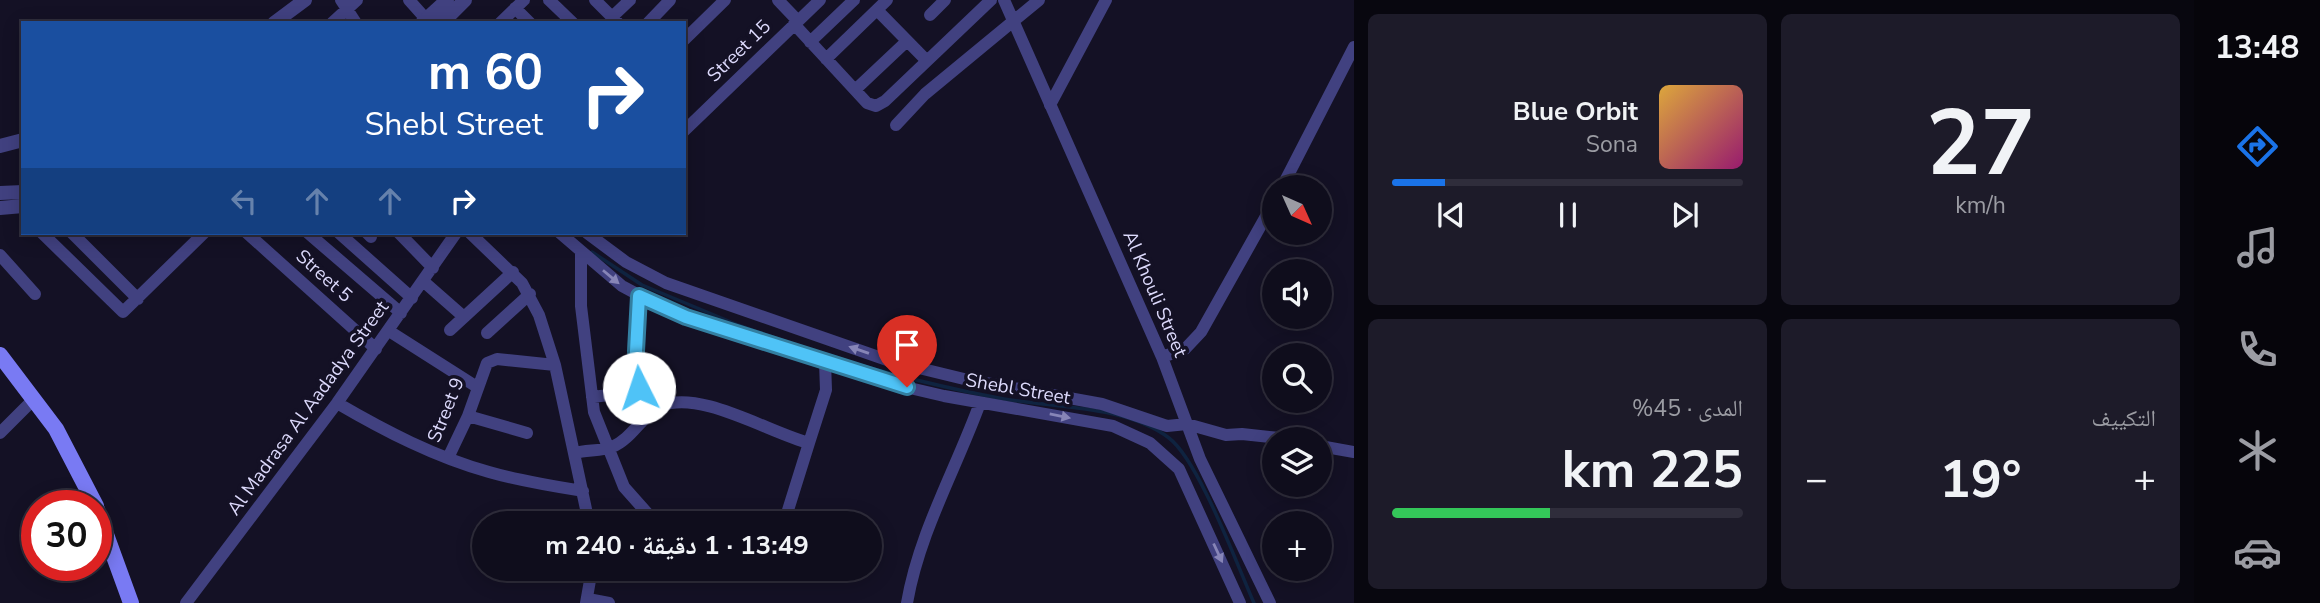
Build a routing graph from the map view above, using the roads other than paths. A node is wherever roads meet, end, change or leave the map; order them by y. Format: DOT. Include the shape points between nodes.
graph roads {
  1 [pos="305,0"];
  2 [pos="409,0"];
  3 [pos="447,0"];
  4 [pos="466,0"];
  5 [pos="549,0"];
  6 [pos="595,0"];
  7 [pos="630,0"];
  8 [pos="670,0"];
  9 [pos="725,0"];
  10 [pos="778,0"];
  11 [pos="820,0"];
  12 [pos="854,0"];
  13 [pos="887,0"];
  14 [pos="945,0"];
  15 [pos="991,0"];
  16 [pos="1004,0"];
  17 [pos="1038,0"];
  18 [pos="1106,0"];
  19 [pos="348,3"];
  20 [pos="520,4"];
  21 [pos="877,10"];
  22 [pos="930,15"];
  23 [pos="615,20"];
  24 [pos="278,21"];
  25 [pos="334,21"];
  26 [pos="355,21"];
  27 [pos="424,21"];
  28 [pos="444,21"];
  29 [pos="502,21"];
  30 [pos="529,21"];
  31 [pos="571,21"];
  32 [pos="650,21"];
  33 [pos="1013,21"];
  34 [pos="796,23"];
  35 [pos="686,38"];
  36 [pos="907,41"];
  37 [pos="810,42"];
  38 [pos="1354,47"];
  39 [pos="827,59"];
  40 [pos="927,61"];
  41 [pos="855,90"];
  42 [pos="1050,105"];
  43 [pos="896,125"];
  44 [pos="686,129"];
  45 [pos="21,141"];
  46 [pos="0,146"];
  47 [pos="1288,175"];
  48 [pos="21,192"];
  49 [pos="0,194"];
  50 [pos="0,208"];
  51 [pos="21,208"];
  52 [pos="1262,223"];
  53 [pos="44,235"];
  54 [pos="74,235"];
  55 [pos="202,235"];
  56 [pos="249,235"];
  57 [pos="310,235"];
  58 [pos="341,235"];
  59 [pos="400,235"];
  60 [pos="455,235"];
  61 [pos="472,235"];
  62 [pos="562,235"];
  63 [pos="583,235"];
  64 [pos="587,235"];
  65 [pos="576,247"];
  66 [pos="0,255"];
  67 [pos="433,268"];
  68 [pos="513,272"];
  69 [pos="424,281"];
  70 [pos="35,294"];
  71 [pos="530,294"];
  72 [pos="639,296"];
  73 [pos="412,298"];
  74 [pos="138,299"];
  75 [pos="401,313"];
  76 [pos="464,317"];
  77 [pos="450,330"];
  78 [pos="389,331"];
  79 [pos="487,333"];
  80 [pos="376,349"];
  81 [pos="0,355"];
  82 [pos="1162,357"];
  83 [pos="825,362"];
  84 [pos="555,365"];
  85 [pos="477,387"];
  86 [pos="592,397"];
  87 [pos="34,399"];
  88 [pos="980,402"];
  89 [pos="337,403"];
  90 [pos="468,416"];
  91 [pos="1187,424"];
  92 [pos="0,433"];
  93 [pos="527,433"];
  94 [pos="1262,436"];
  95 [pos="809,443"];
  96 [pos="610,448"];
  97 [pos="1332,448"];
  98 [pos="1354,452"];
  99 [pos="575,453"];
  100 [pos="448,458"];
  101 [pos="1198,460"];
  102 [pos="1181,468"];
  103 [pos="88,490"];
  104 [pos="583,491"];
  105 [pos="587,511"];
  106 [pos="645,511"];
  107 [pos="788,511"];
  108 [pos="112,550"];
  109 [pos="590,581"];
  110 [pos="587,601"];
  111 [pos="131,603"];
  112 [pos="186,603"];
  113 [pos="609,603"];
  114 [pos="907,603"];
  115 [pos="1240,603"];
  116 [pos="1270,603"];
  1 -- 24 [label="street"];
  2 -- 27 [label="street"];
  3 -- 27 [label="street"];
  4 -- 28 [label="street"];
  5 -- 31 [label="street"];
  6 -- 23 [label="street"];
  7 -- 23 [label="street"];
  8 -- 32 [label="street"];
  9 -- 35 [label="street"];
  10 -- 34 [label="street"];
  11 -- 34 [label="street, Street 15"];
  12 -- 37 [label="street"];
  13 -- 21 [label="street"];
  14 -- 22 [label="street"];
  15 -- 40 [label="street"];
  16 -- 33 [label="street, Al Khouli Street"];
  17 -- 33 [label="street"];
  18 -- 42 [label="street"];
  19 -- 25 [label="street"];
  19 -- 26 [label="street"];
  20 -- 29 [label="street"];
  20 -- 30 [label="street"];
  21 -- 36 [label="street"];
  21 -- 39 [label="street"];
  33 -- 42 [label="street, Al Khouli Street"];
  33 -- 43 [label="street" via="925,94"];
  34 -- 37 [label="street"];
  34 -- 44 [label="street, Street 15"];
  36 -- 40 [label="street"];
  36 -- 41 [label="street"];
  37 -- 39 [label="street"];
  38 -- 47 [label="street"];
  39 -- 41 [label="street"];
  40 -- 41 [label="street" via="881,104 867,103"];
  42 -- 82 [label="street, Al Khouli Street"];
  45 -- 46 [label="street"];
  48 -- 49 [label="street"];
  50 -- 51 [label="street"];
  52 -- 82 [label="street" via="1201,332 1185,349"];
  53 -- 74 [label="street" via="120,310 126,311"];
  54 -- 74 [label="street"];
  55 -- 74 [label="street"];
  56 -- 80 [label="street, Street 5"];
  57 -- 75 [label="street"];
  58 -- 73 [label="street"];
  59 -- 67 [label="street"];
  60 -- 67 [label="street, Al Madrasa Al Aadadya Street"];
  61 -- 68 [label="street"];
  62 -- 65 [label="street, Shebl Street"];
  63 -- 65 [label="street"];
  91 -- 64 [label="street, Shebl Street, one-way" via="1160,424 1102,404 890,361 666,283"];
  65 -- 72 [label="street, Shebl Street, one-way"];
  65 -- 86 [label="street"];
  66 -- 70 [label="street"];
  67 -- 69 [label="street, Al Madrasa Al Aadadya Street"];
  68 -- 71 [label="street"];
  68 -- 76 [label="street"];
  69 -- 73 [label="street, Al Madrasa Al Aadadya Street"];
  69 -- 76 [label="street"];
  71 -- 79 [label="street"];
  71 -- 84 [label="street"];
  72 -- 83 [label="street, Shebl Street" via="686,317"];
  72 -- 86 [label="street" via="639,388"];
  73 -- 75 [label="street, Al Madrasa Al Aadadya Street"];
  75 -- 78 [label="street, Al Madrasa Al Aadadya Street"];
  76 -- 77 [label="street"];
  78 -- 80 [label="street, Al Madrasa Al Aadadya Street"];
  78 -- 85 [label="street"];
  80 -- 89 [label="street, Al Madrasa Al Aadadya Street"];
  81 -- 87 [label="main road"];
  82 -- 91 [label="street, Al Khouli Street"];
  83 -- 88 [label="street, Shebl Street" via="884,382"];
  83 -- 95 [label="street" via="826,390"];
  84 -- 85 [label="street, Street 9" via="492,360 483,368"];
  84 -- 99 [label="street"];
  85 -- 90 [label="street, Street 9"];
  86 -- 96 [label="street"];
  87 -- 92 [label="street"];
  87 -- 103 [label="main road"];
  88 -- 102 [label="street, Shebl Street, one-way" via="1113,426 1150,443"];
  88 -- 114 [label="street" via="920,550"];
  89 -- 100 [label="street"];
  89 -- 112 [label="street, Al Madrasa Al Aadadya Street"];
  90 -- 93 [label="street"];
  90 -- 100 [label="street, Street 9"];
  91 -- 94 [label="street, Shebl Street" via="1226,435"];
  91 -- 101 [label="street, Al Khouli Street"];
  95 -- 96 [label="street" via="707,405 674,402 652,412"];
  95 -- 107 [label="street"];
  96 -- 99 [label="street"];
  96 -- 106 [label="street" via="624,487"];
  97 -- 98 [label="street"];
  99 -- 104 [label="street"];
  100 -- 104 [label="street" via="488,472"];
  101 -- 102 [label="street"];
  101 -- 116 [label="street, Al Khouli Street"];
  102 -- 115 [label="street, Shebl Street, one-way"];
  104 -- 105 [label="street"];
  108 -- 111 [label="main road"];
  109 -- 110 [label="street"];
  110 -- 113 [label="street"];
}
